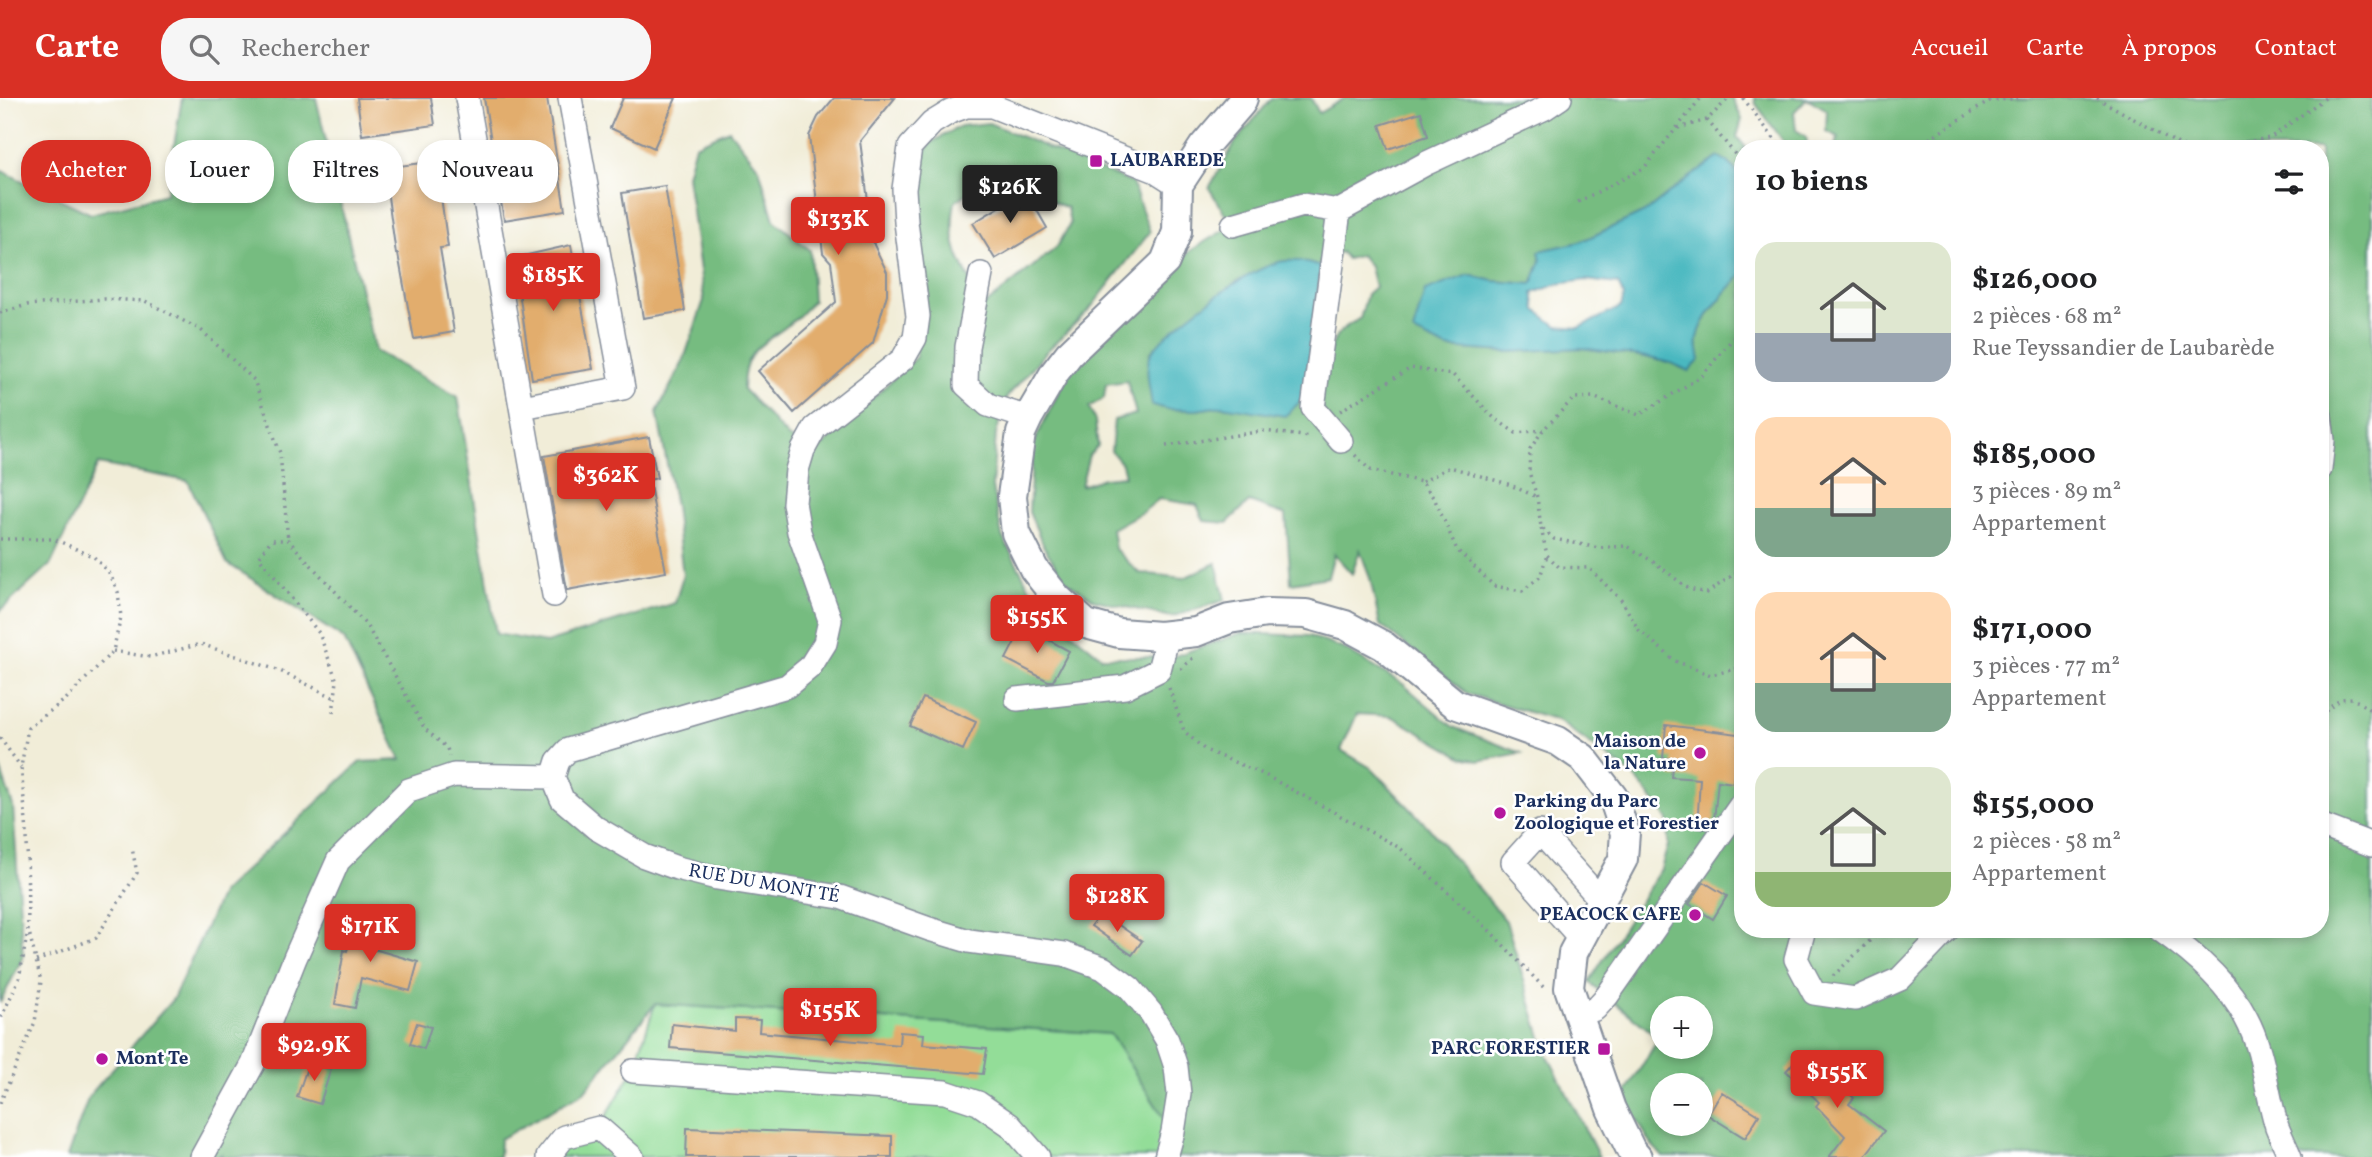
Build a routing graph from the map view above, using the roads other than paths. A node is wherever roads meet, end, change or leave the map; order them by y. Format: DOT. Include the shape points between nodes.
graph roads {
  1 [pos="467,98"];
  2 [pos="570,98"];
  3 [pos="1243,98"];
  4 [pos="1560,98"];
  5 [pos="1178,186"];
  6 [pos="1339,211"];
  7 [pos="1233,225"];
  8 [pos="981,274"];
  9 [pos="522,407"];
  10 [pos="1028,418"];
  11 [pos="1341,441"];
  12 [pos="554,596"];
  13 [pos="1168,635"];
  14 [pos="1017,699"];
  15 [pos="553,777"];
  16 [pos="1734,820"];
  17 [pos="2329,828"];
  18 [pos="2372,845"];
  19 [pos="1601,900"];
  20 [pos="1802,938"];
  21 [pos="1939,938"];
  22 [pos="2172,938"];
  23 [pos="1580,939"];
  24 [pos="1577,1015"];
  25 [pos="633,1071"];
  26 [pos="202,1157"];
  27 [pos="548,1157"];
  28 [pos="632,1157"];
  29 [pos="1038,1157"];
  30 [pos="1166,1157"];
  31 [pos="1637,1157"];
  32 [pos="2290,1157"];
  1 -- 9 [label="street"];
  2 -- 9 [label="street" via="623,388"];
  3 -- 5 [label="main road"];
  4 -- 6 [label="street"];
  5 -- 10 [label="main road" via="1177,232 1165,262 1069,354"];
  5 -- 15 [label="street" via="1156,171 992,106 966,106 932,123 910,147 904,189 918,316 915,338 904,359 815,428 797,470 794,503 799,532 830,620 825,643 810,667 787,686 568,750"];
  6 -- 7 [label="street" via="1303,205"];
  6 -- 11 [label="street" via="1313,408"];
  8 -- 10 [label="street" via="967,347 966,385 988,405"];
  9 -- 12 [label="street"];
  10 -- 13 [label="main road" via="1021,433 1012,496 1016,533 1034,569 1086,625 1119,633"];
  13 -- 14 [label="street" via="1159,670 1125,687"];
  13 -- 19 [label="main road" via="1196,632 1229,619 1306,614 1345,625 1384,646 1455,704 1558,741 1583,758 1614,797 1625,833 1623,859"];
  15 -- 26 [label="street" via="454,775 410,790 338,861 253,1064"];
  15 -- 30 [label="street, RUE DU MONT TÉ" via="562,799 596,828 644,856 677,868 840,897 969,941 1064,954 1103,968 1130,988 1167,1040 1179,1094"];
  16 -- 24 [label="street" via="1607,996 1595,1009"];
  17 -- 18 [label="street"];
  19 -- 23 [label="main road"];
  19 -- 23 [label="street" via="1540,832 1513,862"];
  20 -- 21 [label="street" via="1796,959 1814,993 1855,999 1900,979"];
  22 -- 32 [label="street" via="2227,991 2246,1018"];
  23 -- 24 [label="main road" via="1573,953 1569,989"];
  24 -- 31 [label="main road" via="1611,1109"];
  25 -- 29 [label="street" via="945,1092 978,1102 1000,1117"];
  27 -- 28 [label="street" via="564,1137 599,1128"];
}
